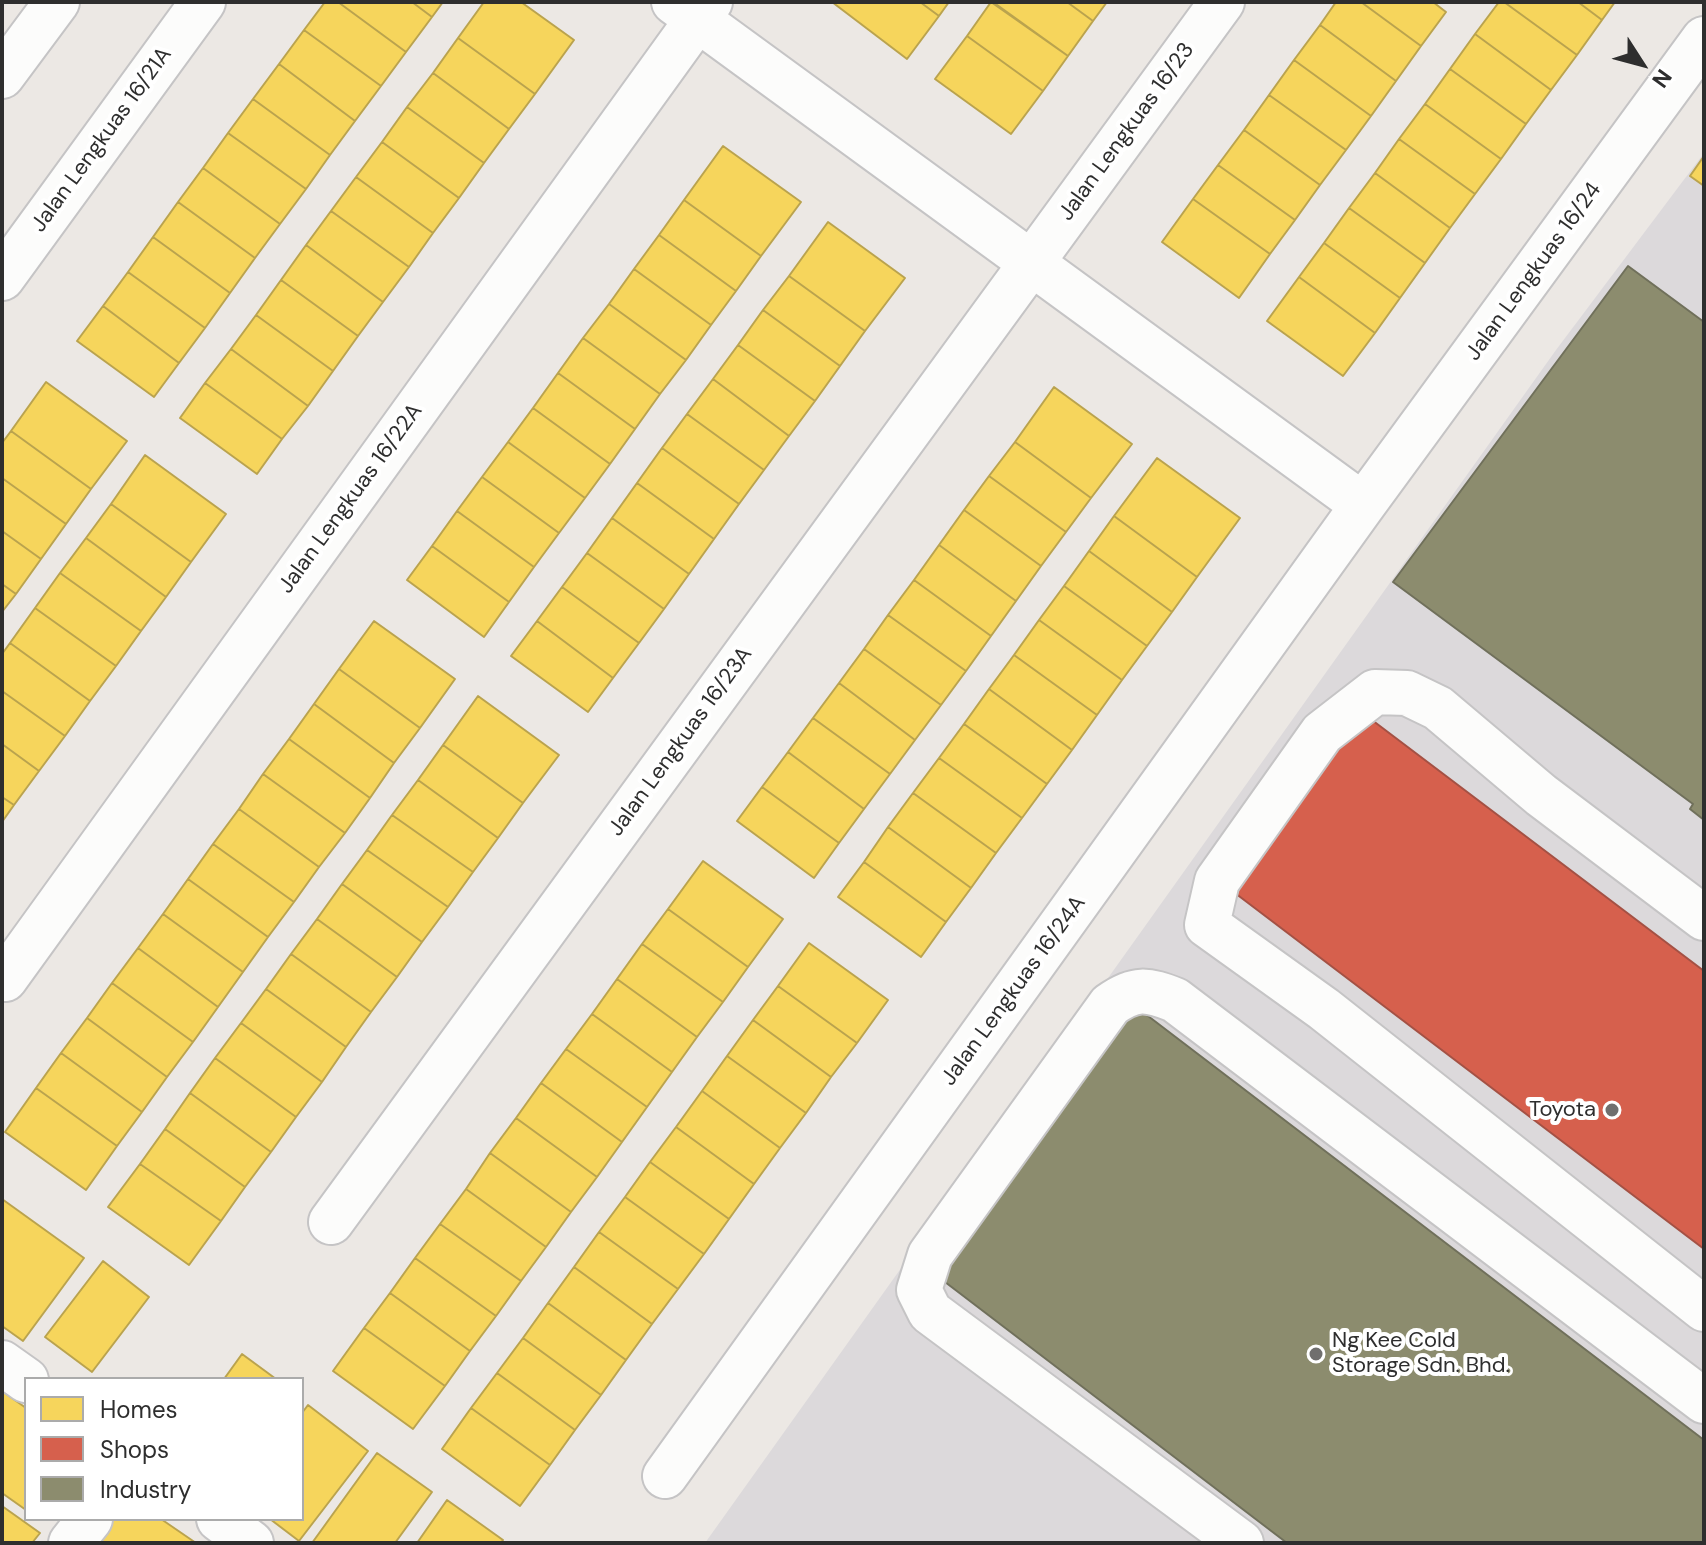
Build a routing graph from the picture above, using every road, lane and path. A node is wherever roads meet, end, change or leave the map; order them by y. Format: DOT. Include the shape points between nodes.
graph roads {
  1 [pos="57,2"];
  2 [pos="203,2"];
  3 [pos="1222,2"];
  4 [pos="694,8"];
  5 [pos="1704,39"];
  6 [pos="2,76"];
  7 [pos="1031,263"];
  8 [pos="2,278"];
  9 [pos="1363,505"];
  10 [pos="1704,918"];
  11 [pos="5,979"];
  12 [pos="331,1222"];
  13 [pos="1704,1309"];
  14 [pos="2,1363"];
  15 [pos="24,1379"];
  16 [pos="1704,1401"];
  17 [pos="665,1476"];
  18 [pos="88,1521"];
  19 [pos="222,1521"];
  20 [pos="71,1543"];
  21 [pos="251,1543"];
  22 [pos="1241,1543"];
  1 -- 6 [label="street"];
  2 -- 8 [label="street, Jalan Lengkuas 16/21A"];
  3 -- 7 [label="street, Jalan Lengkuas 16/23"];
  4 -- 7 [label="street"];
  4 -- 11 [label="street, Jalan Lengkuas 16/22A"];
  5 -- 9 [label="street, Jalan Lengkuas 16/24"];
  7 -- 9 [label="street"];
  7 -- 12 [label="street, Jalan Lengkuas 16/23A"];
  9 -- 17 [label="street, Jalan Lengkuas 16/24A"];
  10 -- 13 [label="street" via="1541,795 1438,708 1407,693 1375,692 1322,733 1217,881 1207,925 1324,1009"];
  14 -- 15 [label="street"];
  16 -- 22 [label="street" via="1175,1000 1146,989 1127,993 1110,1005 930,1255 919,1290 930,1312"];
  18 -- 20 [label="street"];
  19 -- 21 [label="street"];
}
